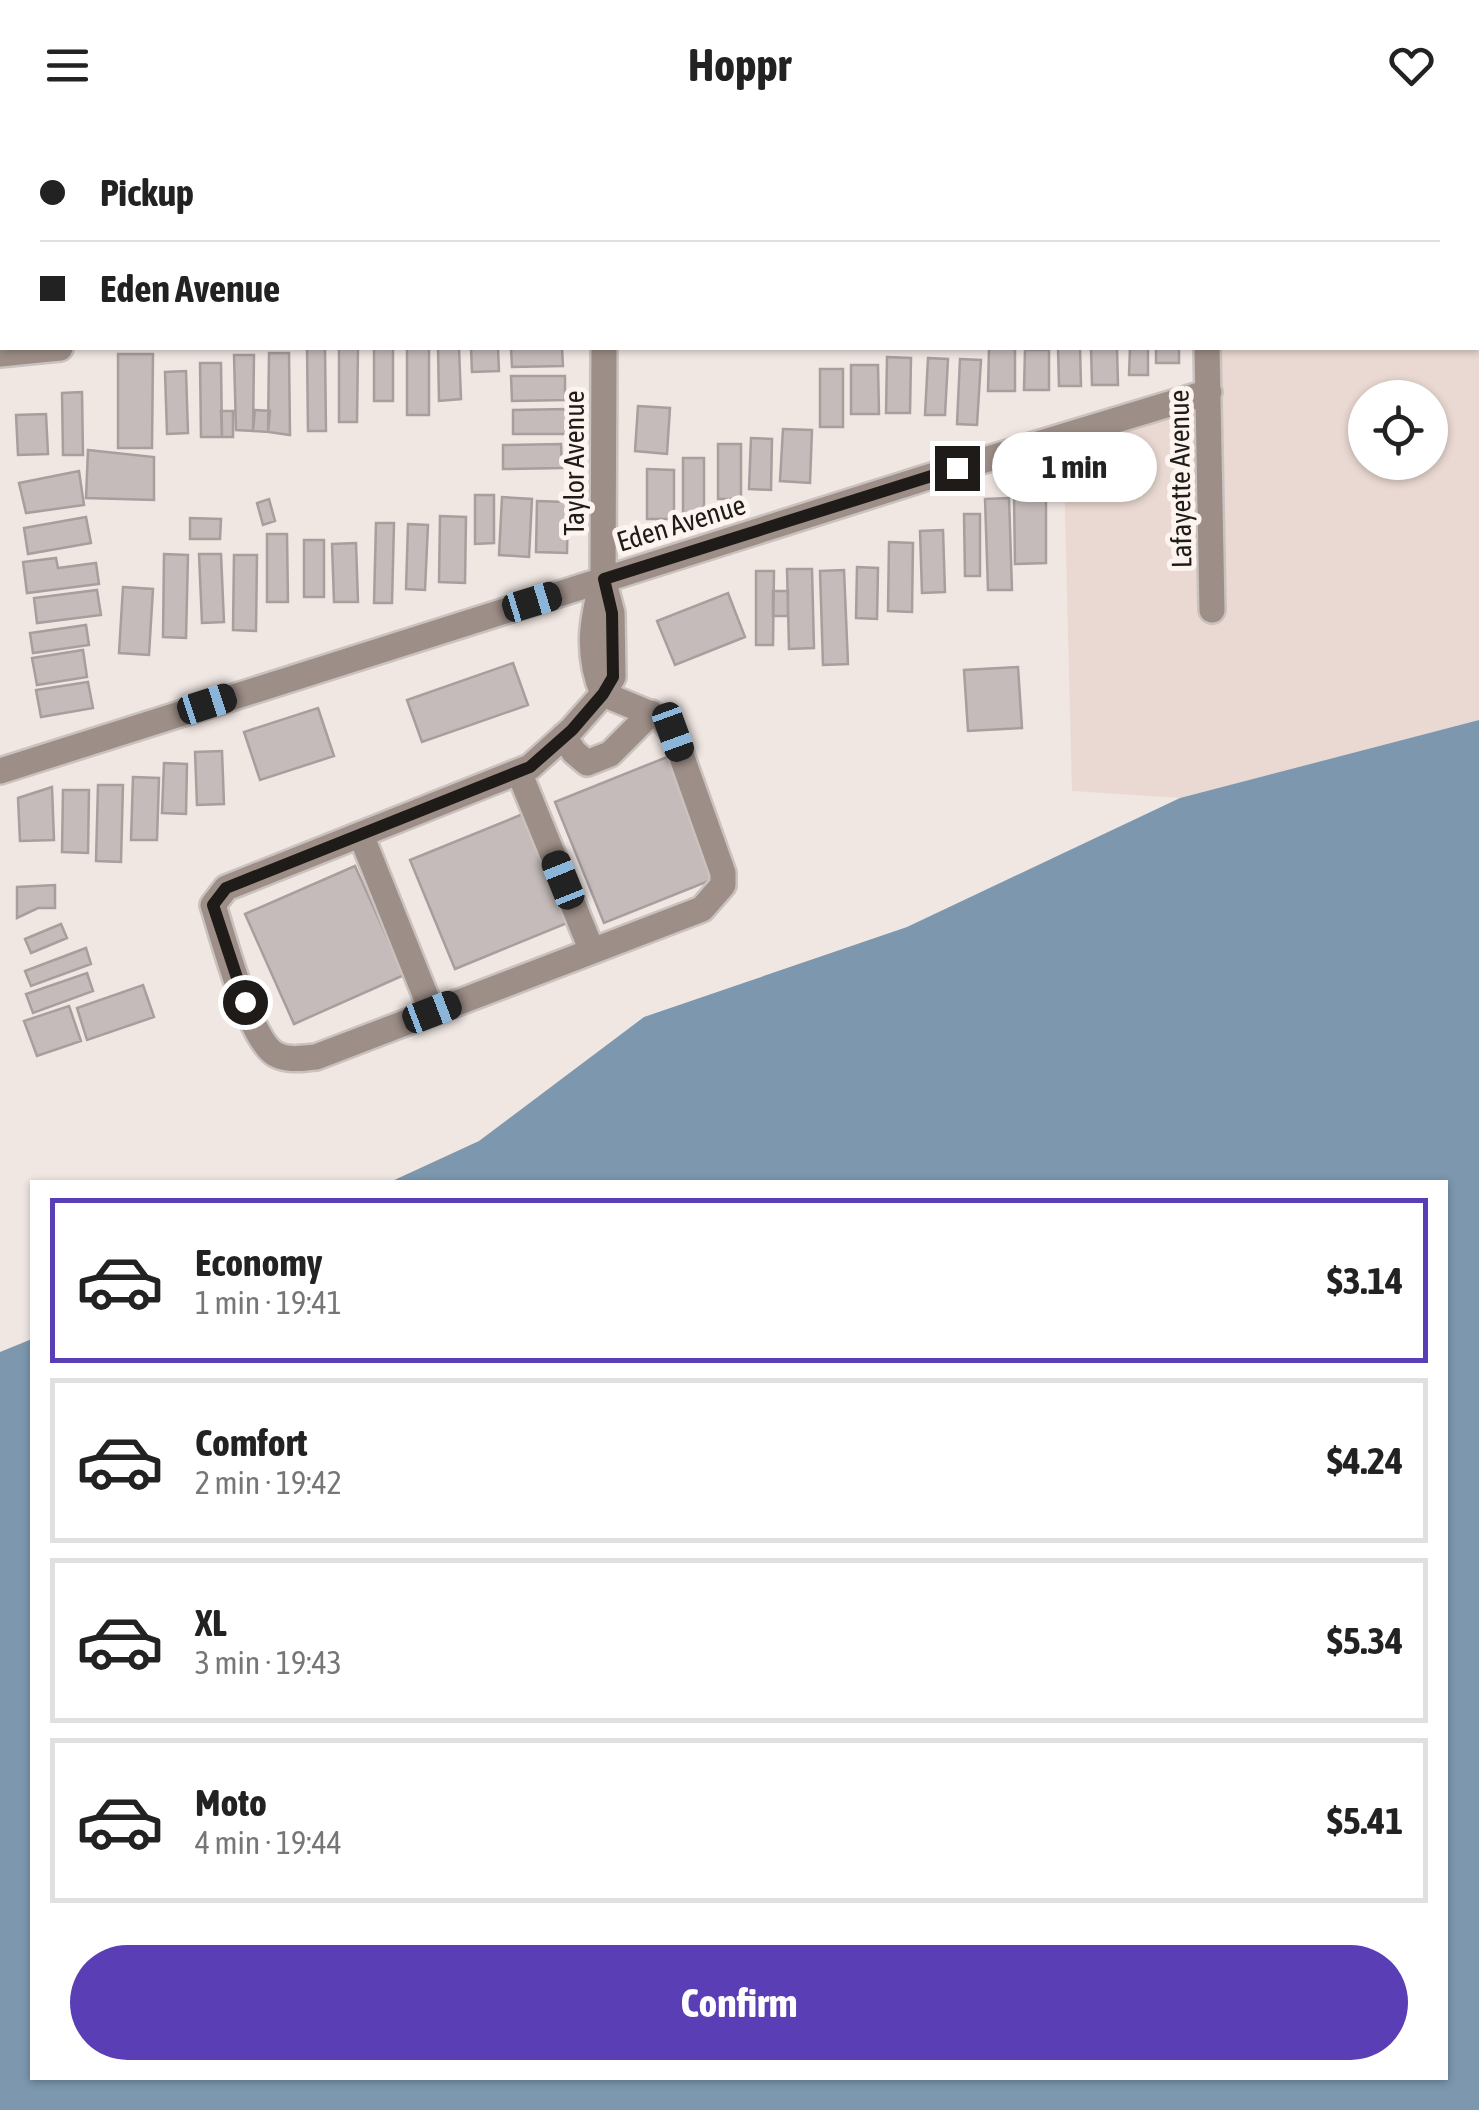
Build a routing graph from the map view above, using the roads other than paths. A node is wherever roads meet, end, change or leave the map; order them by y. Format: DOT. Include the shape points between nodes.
graph roads {
  1 [pos="40,350"];
  2 [pos="604,350"];
  3 [pos="1214,350"];
  4 [pos="0,354"];
  5 [pos="1209,392"];
  6 [pos="604,579"];
  7 [pos="1212,610"];
  8 [pos="603,694"];
  9 [pos="651,714"];
  10 [pos="564,736"];
  11 [pos="0,771"];
  12 [pos="519,772"];
  13 [pos="361,835"];
  14 [pos="592,952"];
  15 [pos="432,1012"];
  1 -- 4 [label="street"];
  2 -- 6 [label="street, Taylor Avenue"];
  3 -- 5 [label="street, Lafayette Avenue"];
  5 -- 6 [label="street, Eden Avenue"];
  5 -- 7 [label="street, Lafayette Avenue"];
  6 -- 8 [label="street, Taylor Avenue" via="613,677"];
  6 -- 11 [label="street, Eden Avenue"];
  8 -- 9 [label="street"];
  8 -- 10 [label="street"];
  9 -- 10 [label="street" via="610,754 587,763"];
  9 -- 14 [label="street" via="673,732 723,885 702,910"];
  10 -- 12 [label="street"];
  12 -- 13 [label="street"];
  12 -- 14 [label="street"];
  13 -- 15 [label="street"];
  13 -- 15 [label="street" via="226,888 213,905 256,1034 274,1054 316,1057"];
  14 -- 15 [label="street"];
}
